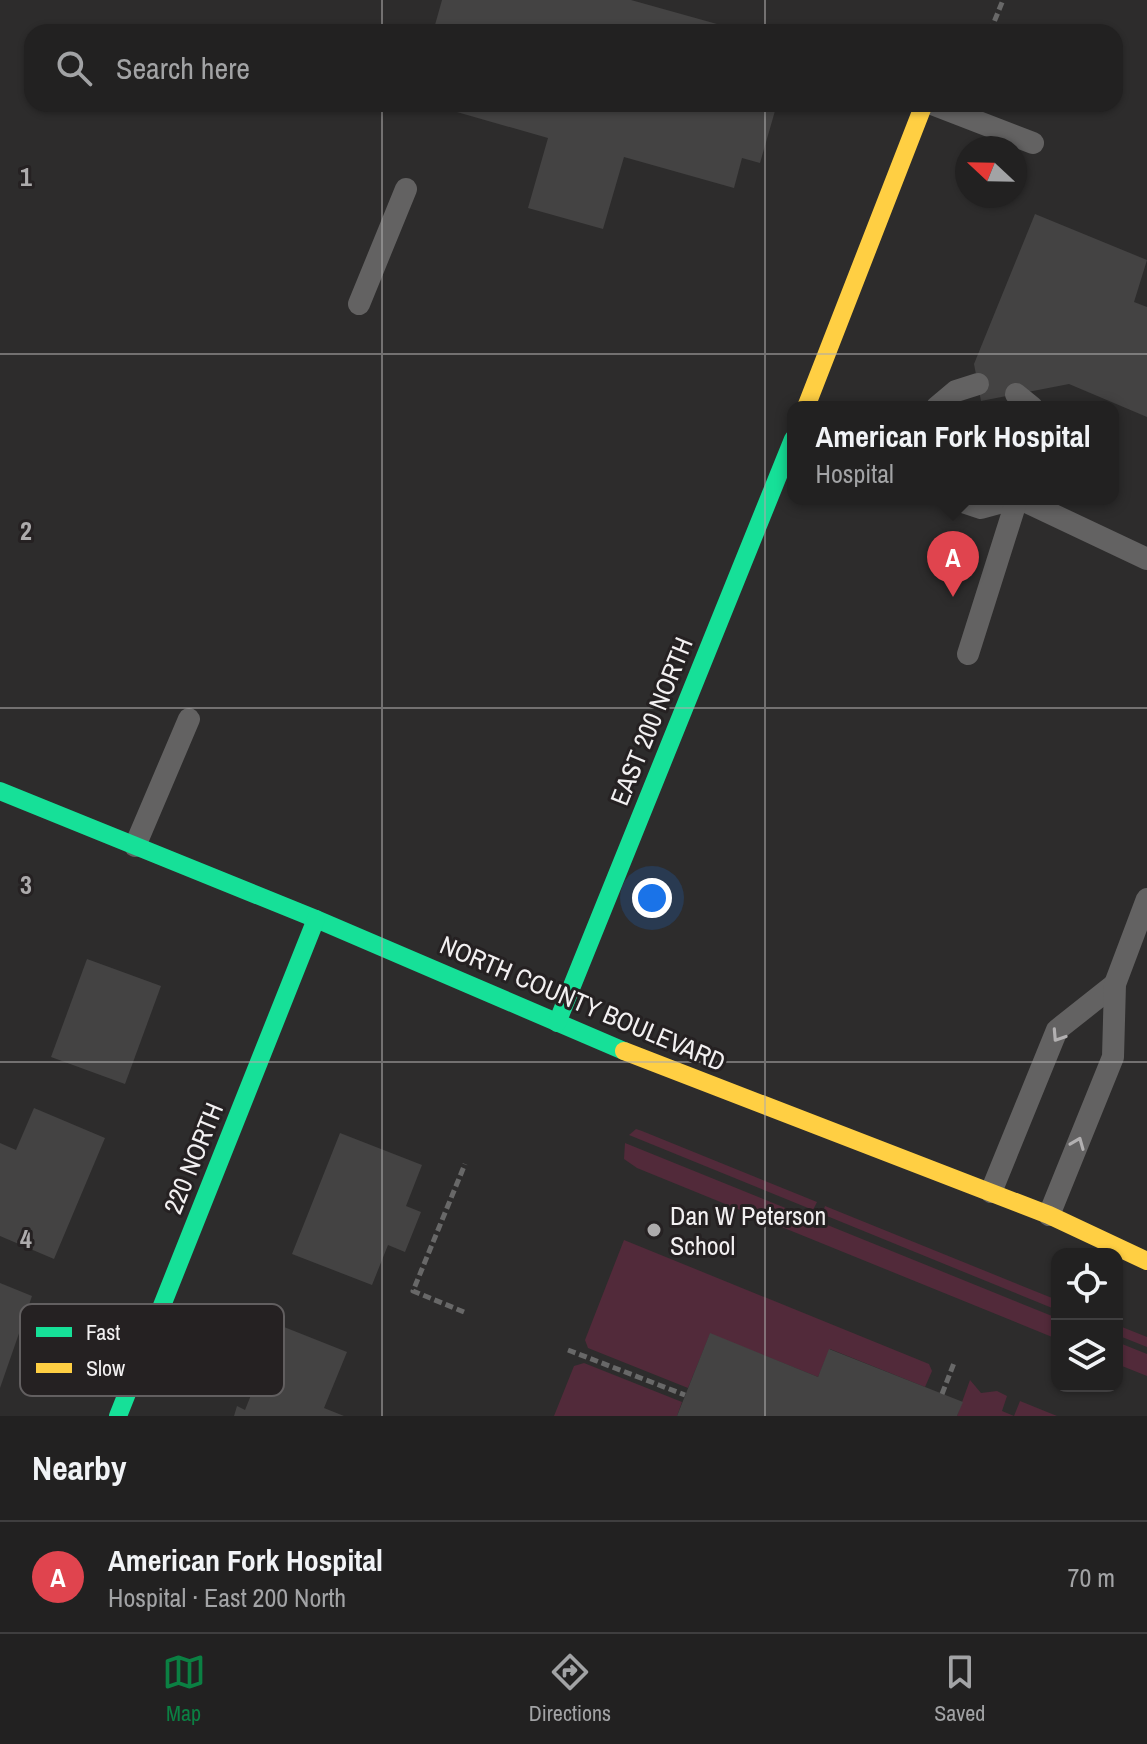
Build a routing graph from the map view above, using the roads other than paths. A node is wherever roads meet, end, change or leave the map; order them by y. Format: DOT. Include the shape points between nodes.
graph roads {
  1 [pos="921,112"];
  2 [pos="953,112"];
  3 [pos="1033,143"];
  4 [pos="406,189"];
  5 [pos="359,304"];
  6 [pos="978,384"];
  7 [pos="808,401"];
  8 [pos="944,401"];
  9 [pos="787,454"];
  10 [pos="972,505"];
  11 [pos="993,505"];
  12 [pos="1015,505"];
  13 [pos="1030,505"];
  14 [pos="1147,559"];
  15 [pos="968,654"];
  16 [pos="189,719"];
  17 [pos="0,791"];
  18 [pos="135,846"];
  19 [pos="1147,899"];
  20 [pos="316,919"];
  21 [pos="1115,984"];
  22 [pos="557,1023"];
  23 [pos="991,1192"];
  24 [pos="1049,1215"];
  25 [pos="1147,1261"];
  26 [pos="163,1304"];
  27 [pos="126,1396"];
  28 [pos="118,1416"];
  1 -- 7 [label="street"];
  2 -- 3 [label="lane"];
  4 -- 5 [label="lane"];
  6 -- 8 [label="lane"];
  9 -- 22 [label="street, EAST 200 NORTH"];
  10 -- 11 [label="lane"];
  12 -- 15 [label="lane"];
  13 -- 14 [label="lane"];
  16 -- 18 [label="lane"];
  17 -- 18 [label="street, NORTH COUNTY BOULEVARD"];
  18 -- 20 [label="street, NORTH COUNTY BOULEVARD"];
  19 -- 21 [label="lane"];
  20 -- 22 [label="street, NORTH COUNTY BOULEVARD"];
  20 -- 26 [label="street, 220 NORTH"];
  21 -- 23 [label="lane, one-way" via="1057,1030"];
  24 -- 21 [label="lane, one-way" via="1113,1057"];
  22 -- 23 [label="street, NORTH COUNTY BOULEVARD"];
  23 -- 24 [label="street, NORTH COUNTY BOULEVARD"];
  24 -- 25 [label="street, NORTH COUNTY BOULEVARD"];
  27 -- 28 [label="street, 220 NORTH"];
}
